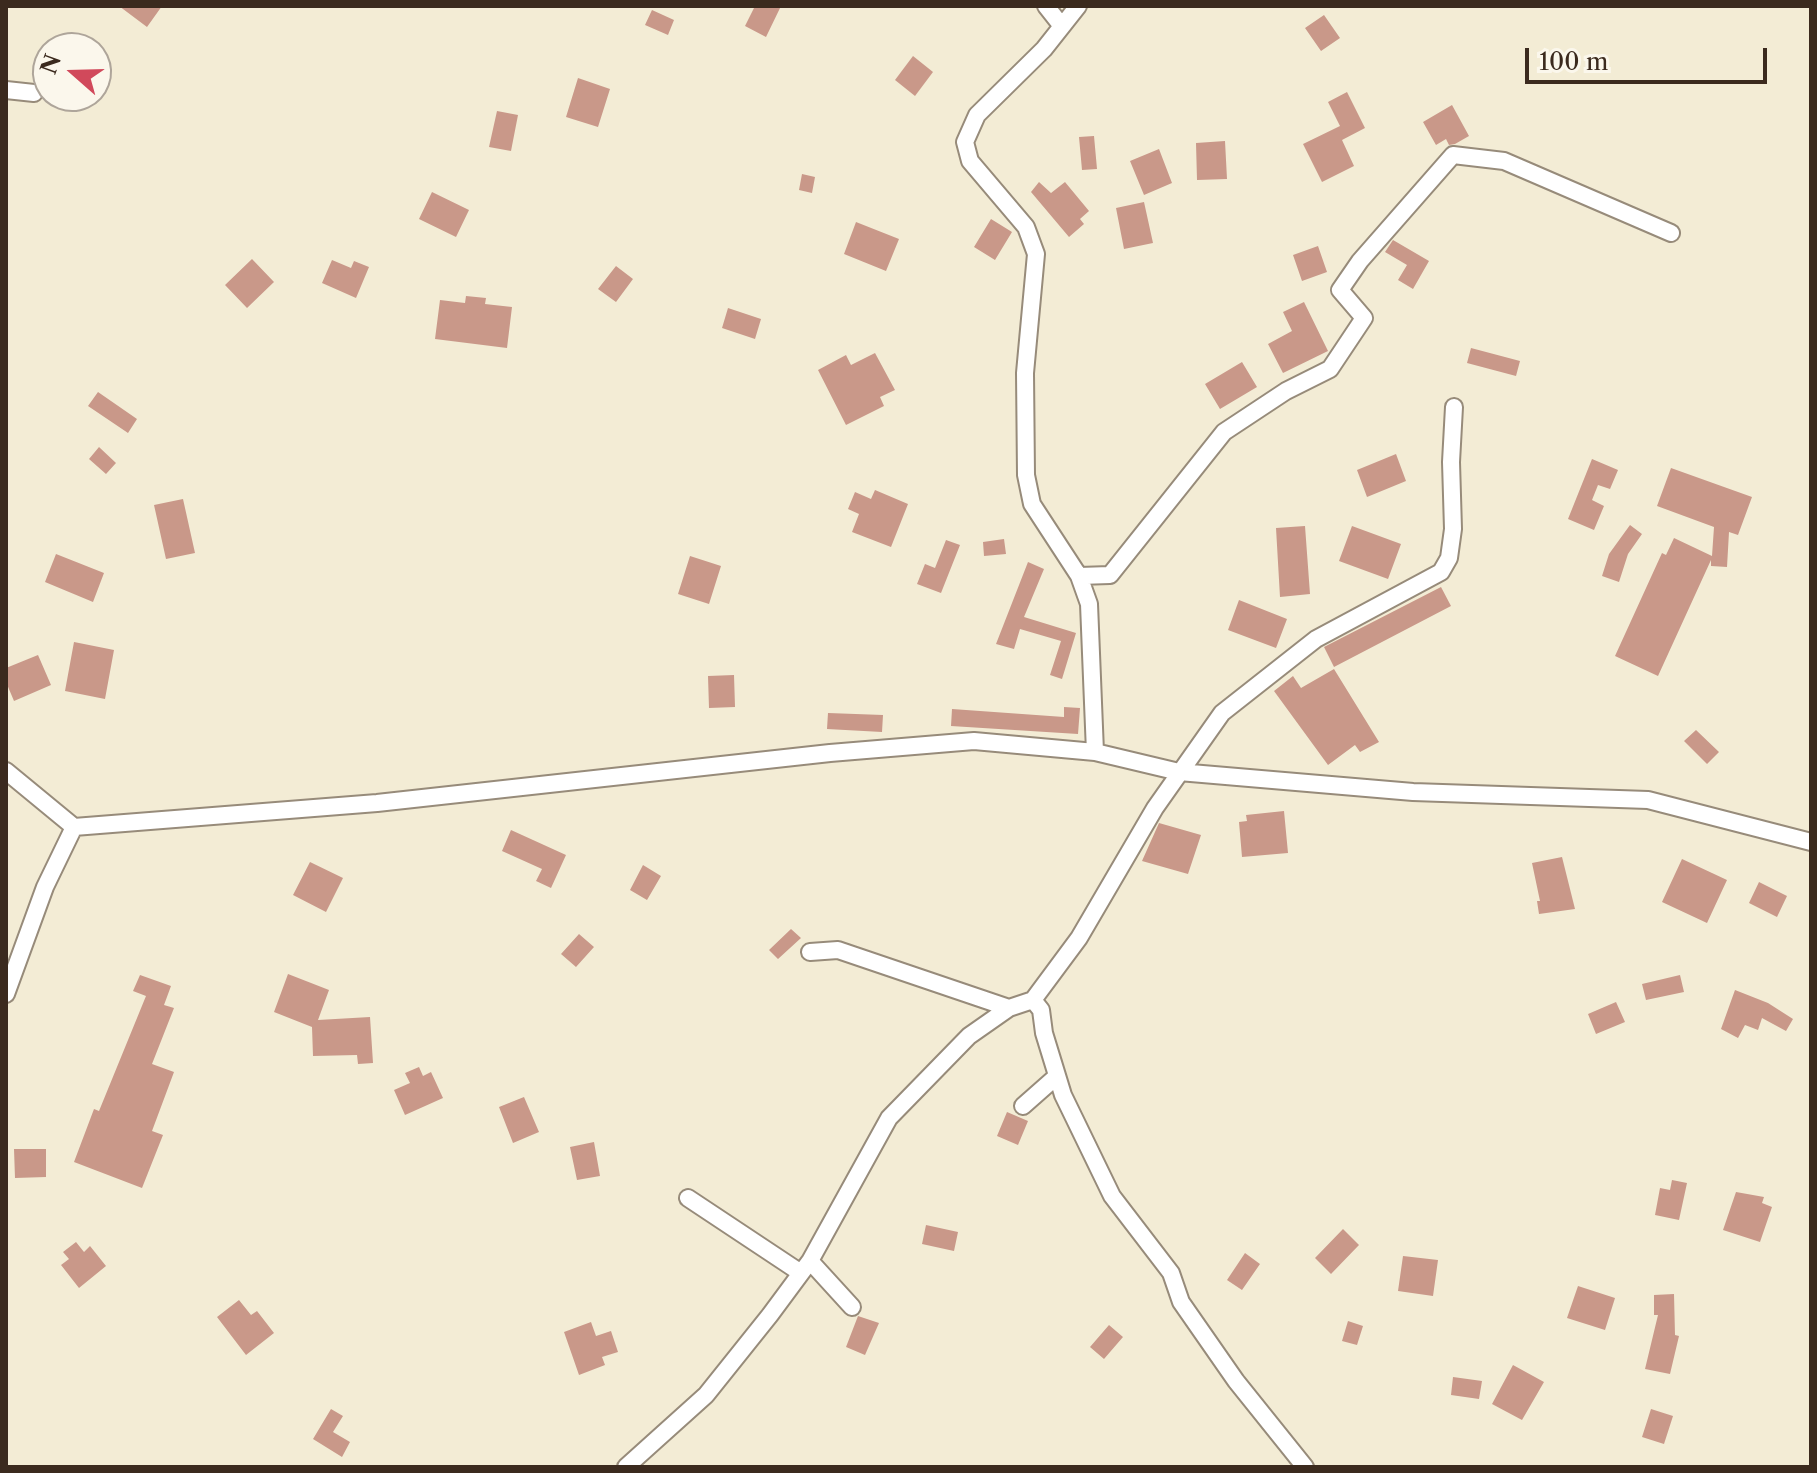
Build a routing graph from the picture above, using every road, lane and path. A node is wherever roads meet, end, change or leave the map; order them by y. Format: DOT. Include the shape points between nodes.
graph roads {
  1 [pos="1046,6"];
  2 [pos="1078,6"];
  3 [pos="1061,25"];
  4 [pos="6,90"];
  5 [pos="32,93"];
  6 [pos="1671,233"];
  7 [pos="1454,407"];
  8 [pos="1079,576"];
  9 [pos="1095,752"];
  10 [pos="6,771"];
  11 [pos="1179,772"];
  12 [pos="74,827"];
  13 [pos="1811,842"];
  14 [pos="810,952"];
  15 [pos="6,994"];
  16 [pos="1033,1000"];
  17 [pos="1009,1008"];
  18 [pos="1057,1076"];
  19 [pos="1023,1106"];
  20 [pos="688,1198"];
  21 [pos="805,1267"];
  22 [pos="852,1307"];
  23 [pos="626,1467"];
  24 [pos="1305,1467"];
  1 -- 3 [label="street"];
  2 -- 3 [label="street"];
  3 -- 8 [label="street" via="977,115 965,142 970,161 1026,227 1036,254 1025,373 1026,475 1032,504"];
  4 -- 5 [label="street"];
  6 -- 8 [label="street" via="1504,161 1453,155 1340,290 1364,318 1330,369 1224,432 1110,575"];
  7 -- 11 [label="street" via="1453,529 1441,572 1316,639 1273,671 1222,713"];
  8 -- 9 [label="street" via="1093,635"];
  9 -- 11 [label="street"];
  9 -- 12 [label="street" via="974,741 377,803"];
  10 -- 12 [label="street"];
  11 -- 13 [label="street" via="1413,792 1648,800"];
  11 -- 16 [label="street" via="1079,938"];
  12 -- 15 [label="street" via="45,887"];
  14 -- 17 [label="street" via="838,950"];
  16 -- 17 [label="street"];
  16 -- 18 [label="street" via="1041,1010"];
  17 -- 21 [label="street" via="969,1036 889,1118"];
  18 -- 19 [label="street"];
  18 -- 24 [label="street" via="1112,1196 1171,1273 1181,1302 1228,1369"];
  20 -- 21 [label="street"];
  21 -- 22 [label="street"];
  21 -- 23 [label="street" via="706,1395"];
}
